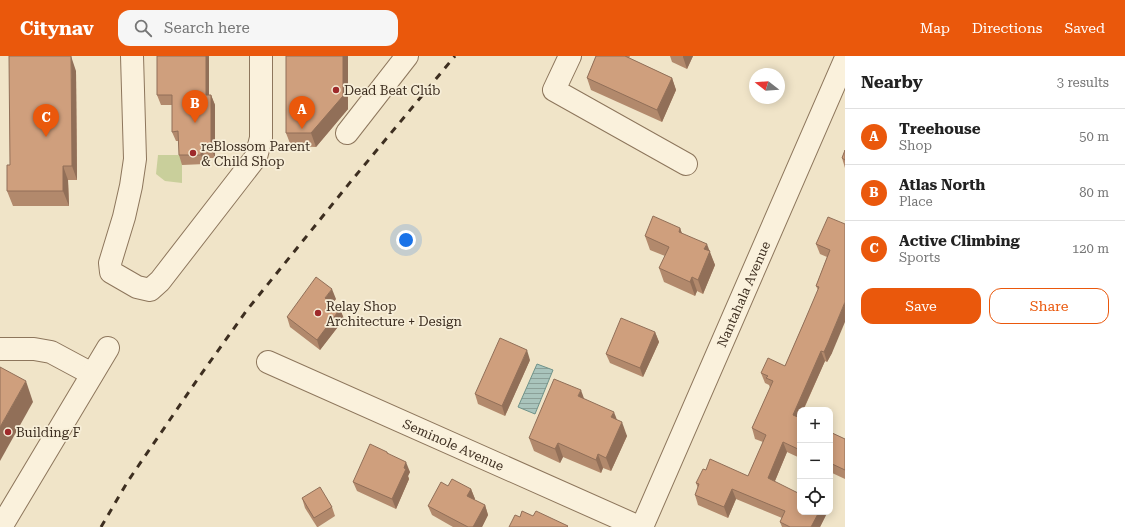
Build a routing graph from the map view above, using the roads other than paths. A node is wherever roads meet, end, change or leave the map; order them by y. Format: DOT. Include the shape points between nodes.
graph roads {
  1 [pos="132,56"];
  2 [pos="261,56"];
  3 [pos="407,56"];
  4 [pos="570,56"];
  5 [pos="845,60"];
  6 [pos="347,133"];
  7 [pos="686,164"];
  8 [pos="108,348"];
  9 [pos="0,349"];
  10 [pos="268,362"];
  11 [pos="92,374"];
  12 [pos="1,527"];
  13 [pos="640,527"];
  1 -- 2 [label="street" via="135,159 124,217 110,263 111,272 137,287 150,290 160,281 256,157 261,138"];
  3 -- 6 [label="street"];
  4 -- 7 [label="street" via="554,90"];
  5 -- 13 [label="street, Nantahala Avenue"];
  8 -- 11 [label="street"];
  9 -- 11 [label="street" via="34,349 50,352"];
  10 -- 13 [label="street, Seminole Avenue"];
  11 -- 12 [label="street"];
}
